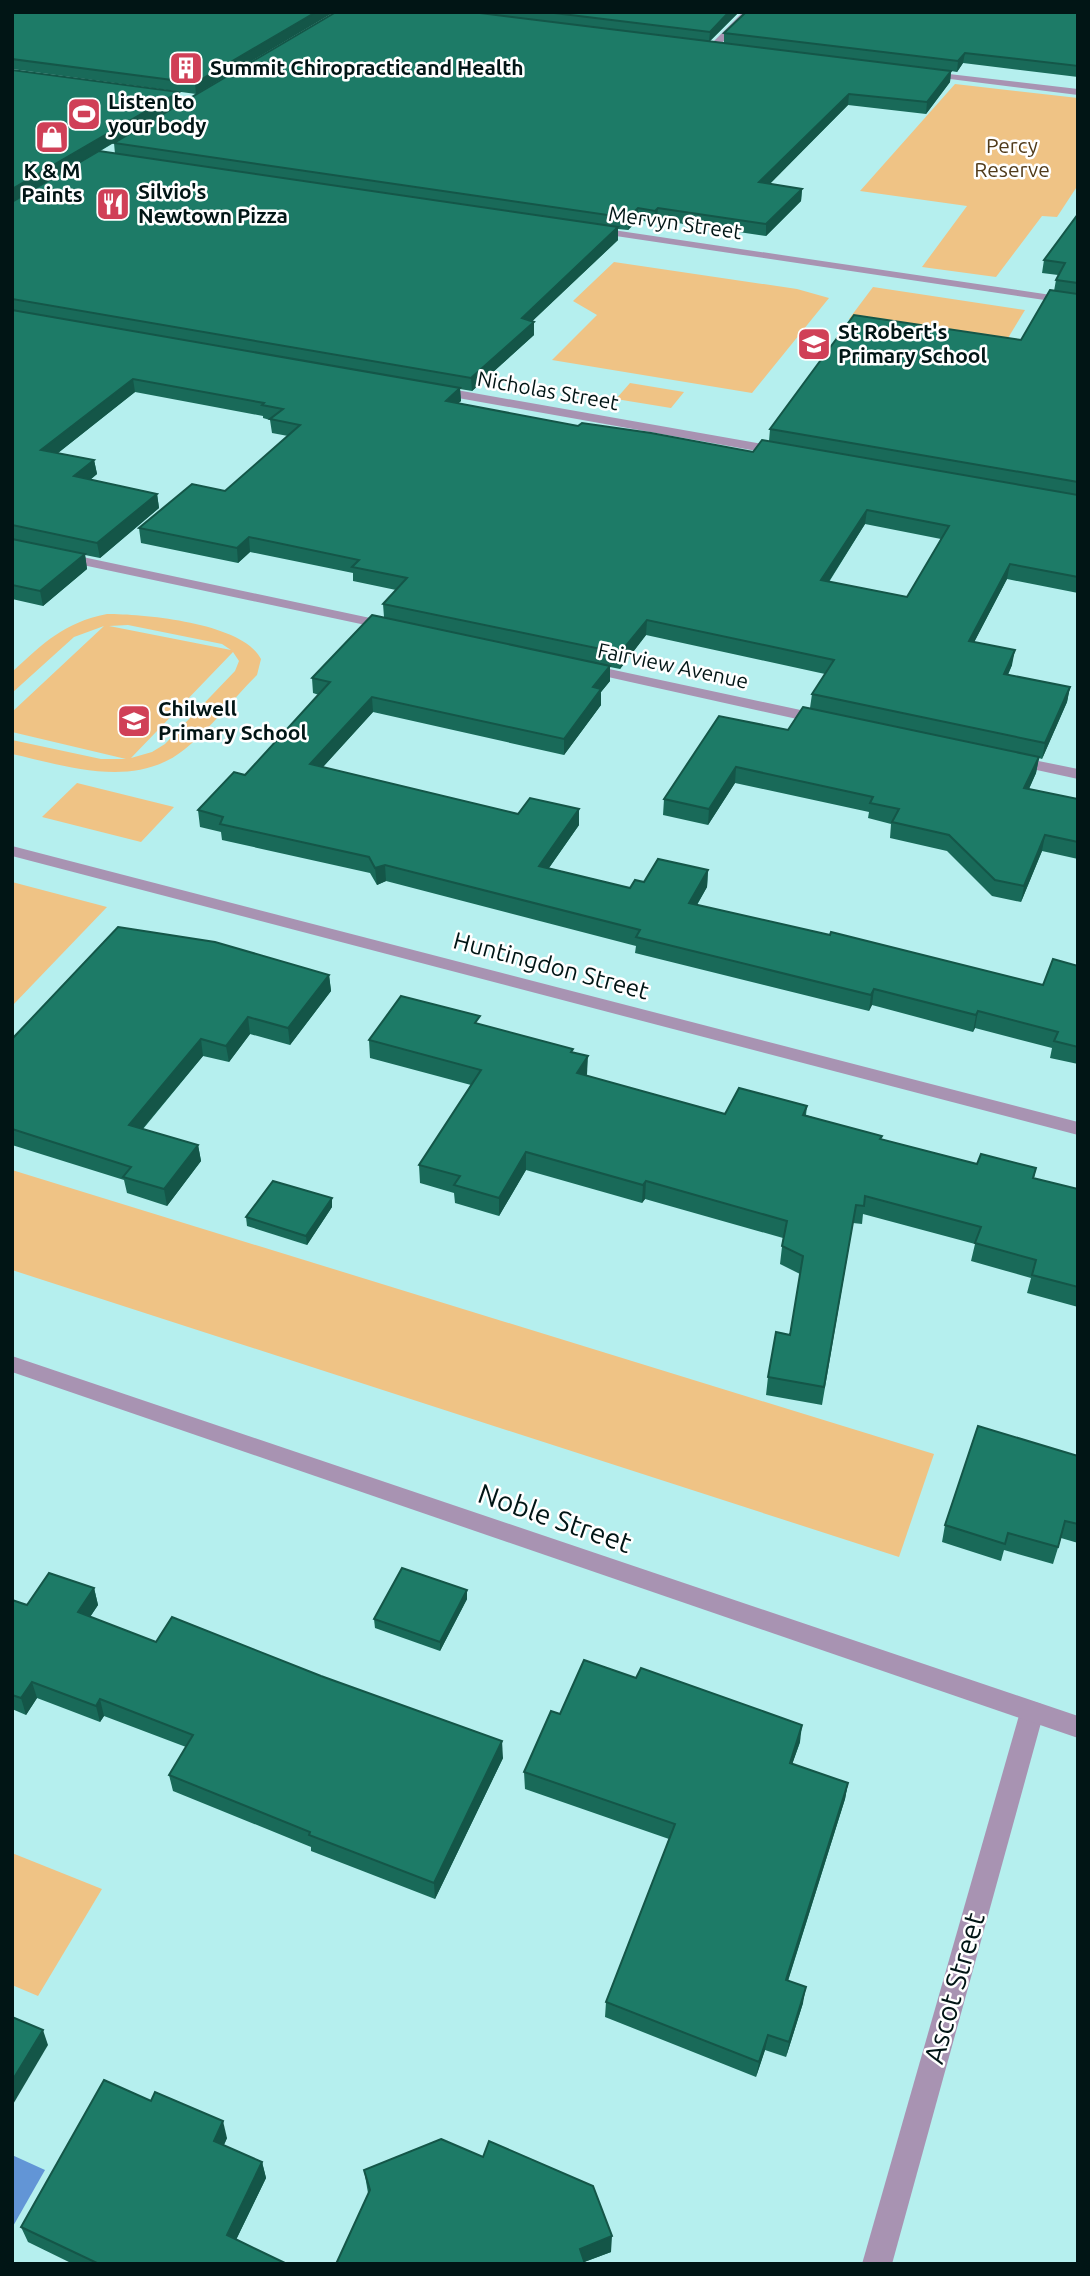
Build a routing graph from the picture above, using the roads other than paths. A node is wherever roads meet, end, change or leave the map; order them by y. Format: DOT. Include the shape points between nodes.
graph roads {
  1 [pos="748,12"];
  2 [pos="699,46"];
  3 [pos="712,48"];
  4 [pos="726,49"];
  5 [pos="921,73"];
  6 [pos="1078,92"];
  7 [pos="581,229"];
  8 [pos="1078,302"];
  9 [pos="415,387"];
  10 [pos="798,454"];
  11 [pos="12,546"];
  12 [pos="399,628"];
  13 [pos="576,666"];
  14 [pos="833,722"];
  15 [pos="996,757"];
  16 [pos="1078,774"];
  17 [pos="12,851"];
  18 [pos="1078,1129"];
  19 [pos="12,1364"];
  20 [pos="1032,1712"];
  21 [pos="1078,1727"];
  22 [pos="877,2264"];
  1 -- 3 [label="street"];
  2 -- 3 [label="street"];
  3 -- 4 [label="street"];
  5 -- 6 [label="street"];
  7 -- 8 [label="street, Mervyn Street"];
  9 -- 10 [label="street, Nicholas Street"];
  11 -- 12 [label="street"];
  13 -- 14 [label="street, Fairview Avenue"];
  15 -- 16 [label="street"];
  17 -- 18 [label="street, Huntingdon Street"];
  19 -- 20 [label="street, Noble Street"];
  20 -- 21 [label="street, Noble Street"];
  20 -- 22 [label="street, Ascot Street"];
}
